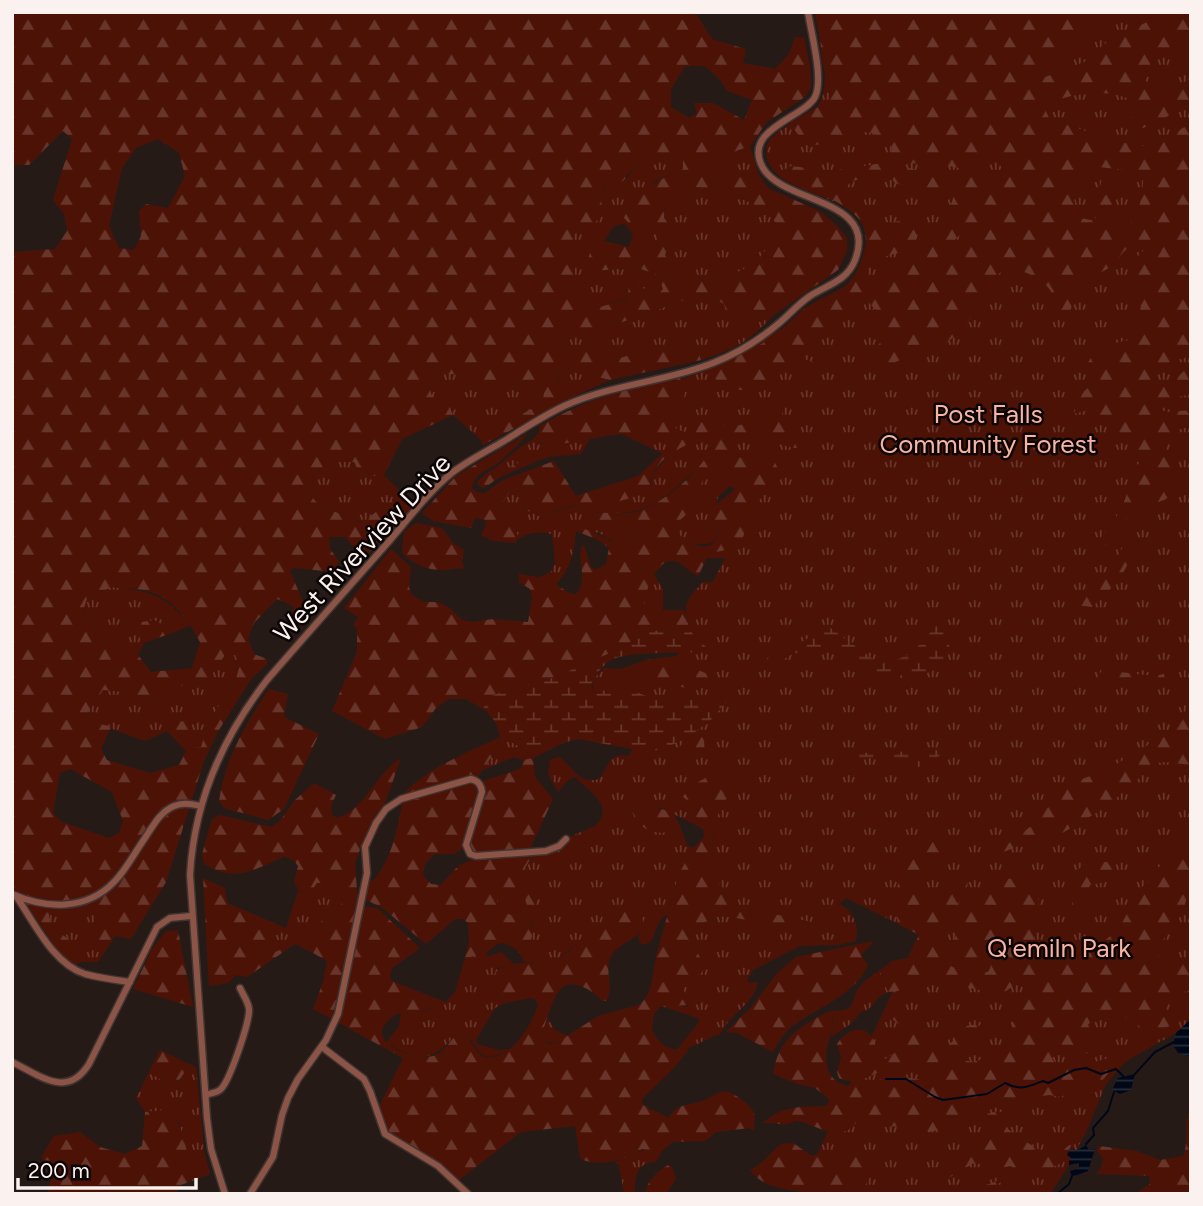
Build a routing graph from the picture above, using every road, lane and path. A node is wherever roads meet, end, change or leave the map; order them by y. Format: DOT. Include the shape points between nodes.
graph roads {
  1 [pos="808,12"];
  2 [pos="201,806"];
  3 [pos="566,839"];
  4 [pos="14,895"];
  5 [pos="191,916"];
  6 [pos="130,982"];
  7 [pos="240,988"];
  8 [pos="322,1047"];
  9 [pos="12,1062"];
  10 [pos="206,1095"];
  11 [pos="225,1194"];
  12 [pos="250,1194"];
  13 [pos="468,1194"];
  1 -- 2 [label="street, West Riverview Drive" via="818,78 815,96 771,129 760,156 764,169 781,185 838,209 854,226 858,250 848,272 739,350 690,371 591,395 455,471 247,705 223,745"];
  2 -- 4 [label="street" via="183,803 167,810 115,881 95,896 56,906"];
  2 -- 5 [label="street, West Riverview Drive" via="190,868"];
  3 -- 8 [label="street" via="546,851 470,854 466,845 482,792 471,779 412,794 386,809 365,847 367,873 341,1000"];
  4 -- 6 [label="street" via="54,951 74,969"];
  5 -- 6 [label="street" via="170,918 157,927"];
  5 -- 10 [label="street, West Riverview Drive"];
  6 -- 9 [label="street" via="79,1078 56,1083"];
  7 -- 10 [label="street" via="249,1012 238,1050 223,1086"];
  8 -- 12 [label="street" via="288,1098 272,1157"];
  8 -- 13 [label="street" via="364,1079 385,1134 438,1166"];
  10 -- 11 [label="street, West Riverview Drive" via="211,1149"];
}
